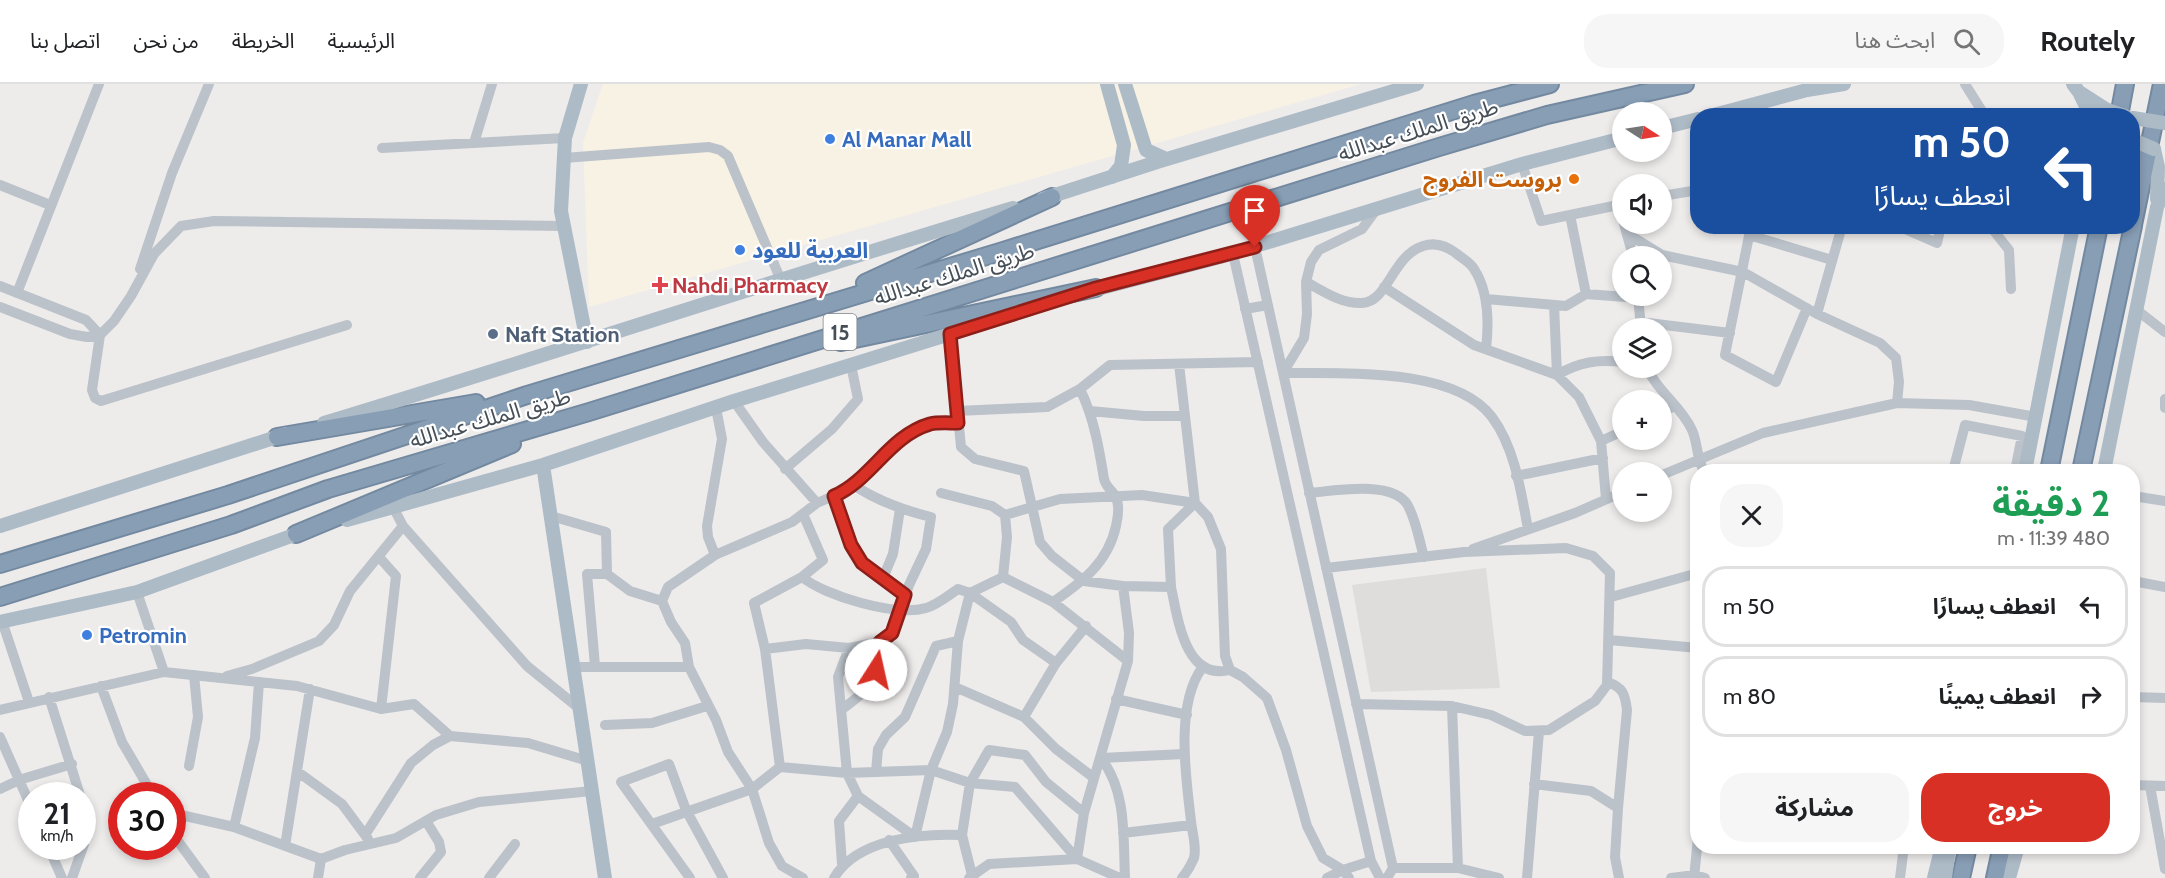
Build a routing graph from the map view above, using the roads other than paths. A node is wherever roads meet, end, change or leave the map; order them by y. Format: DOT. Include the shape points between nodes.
graph roads {
  1 [pos="99,84"];
  2 [pos="209,84"];
  3 [pos="492,84"];
  4 [pos="581,84"];
  5 [pos="1107,84"];
  6 [pos="1125,84"];
  7 [pos="1417,84"];
  8 [pos="1550,84"];
  9 [pos="1685,84"];
  10 [pos="1844,84"];
  11 [pos="1965,84"];
  12 [pos="2125,84"];
  13 [pos="2163,84"];
  14 [pos="2076,88"];
  15 [pos="1759,108"];
  16 [pos="1980,108"];
  17 [pos="2087,108"];
  18 [pos="2106,108"];
  19 [pos="2115,108"];
  20 [pos="2140,119"];
  21 [pos="1690,121"];
  22 [pos="2165,123"];
  23 [pos="1672,126"];
  24 [pos="565,138"];
  25 [pos="1612,141"];
  26 [pos="474,143"];
  27 [pos="2140,143"];
  28 [pos="382,148"];
  29 [pos="564,158"];
  30 [pos="1166,159"];
  31 [pos="1522,164"];
  32 [pos="1112,177"];
  33 [pos="0,185"];
  34 [pos="2165,189"];
  35 [pos="1690,191"];
  36 [pos="2140,193"];
  37 [pos="1672,194"];
  38 [pos="1052,197"];
  39 [pos="50,205"];
  40 [pos="1612,206"];
  41 [pos="2157,207"];
  42 [pos="1376,210"];
  43 [pos="1570,215"];
  44 [pos="564,226"];
  45 [pos="1635,234"];
  46 [pos="1749,234"];
  47 [pos="1758,234"];
  48 [pos="1840,234"];
  49 [pos="1916,234"];
  50 [pos="1939,234"];
  51 [pos="1996,234"];
  52 [pos="2071,234"];
  53 [pos="2097,234"];
  54 [pos="2131,234"];
  55 [pos="1255,247"];
  56 [pos="1233,254"];
  57 [pos="1832,260"];
  58 [pos="1743,272"];
  59 [pos="780,278"];
  60 [pos="1306,282"];
  61 [pos="0,286"];
  62 [pos="1384,287"];
  63 [pos="1096,288"];
  64 [pos="2011,289"];
  65 [pos="17,293"];
  66 [pos="1586,294"];
  67 [pos="1612,295"];
  68 [pos="131,296"];
  69 [pos="1486,299"];
  70 [pos="1268,305"];
  71 [pos="1554,305"];
  72 [pos="814,306"];
  73 [pos="0,307"];
  74 [pos="1245,309"];
  75 [pos="1812,311"];
  76 [pos="2138,311"];
  77 [pos="347,325"];
  78 [pos="1672,328"];
  79 [pos="2165,332"];
  80 [pos="1730,333"];
  81 [pos="950,334"];
  82 [pos="100,335"];
  83 [pos="587,342"];
  84 [pos="1486,349"];
  85 [pos="1612,361"];
  86 [pos="743,362"];
  87 [pos="1258,362"];
  88 [pos="1179,364"];
  89 [pos="852,365"];
  90 [pos="1283,373"];
  91 [pos="1557,375"];
  92 [pos="1651,378"];
  93 [pos="1080,389"];
  94 [pos="527,395"];
  95 [pos="2165,399"];
  96 [pos="734,401"];
  97 [pos="1897,403"];
  98 [pos="1675,406"];
  99 [pos="1672,407"];
  100 [pos="716,408"];
  101 [pos="2165,408"];
  102 [pos="957,411"];
  103 [pos="1090,411"];
  104 [pos="589,412"];
  105 [pos="1185,416"];
  106 [pos="2036,417"];
  107 [pos="958,423"];
  108 [pos="1612,436"];
  109 [pos="277,437"];
  110 [pos="1601,441"];
  111 [pos="1603,458"];
  112 [pos="1697,459"];
  113 [pos="1700,464"];
  114 [pos="1955,464"];
  115 [pos="2016,464"];
  116 [pos="2026,464"];
  117 [pos="2050,464"];
  118 [pos="2082,464"];
  119 [pos="2105,464"];
  120 [pos="543,465"];
  121 [pos="785,469"];
  122 [pos="1672,470"];
  123 [pos="1516,476"];
  124 [pos="852,484"];
  125 [pos="941,493"];
  126 [pos="1309,493"];
  127 [pos="834,496"];
  128 [pos="1612,497"];
  129 [pos="2140,497"];
  130 [pos="1116,498"];
  131 [pos="1606,499"];
  132 [pos="2164,502"];
  133 [pos="817,503"];
  134 [pos="1196,503"];
  135 [pos="1033,506"];
  136 [pos="393,507"];
  137 [pos="900,509"];
  138 [pos="803,514"];
  139 [pos="1005,515"];
  140 [pos="551,516"];
  141 [pos="0,526"];
  142 [pos="404,526"];
  143 [pos="1528,529"];
  144 [pos="296,534"];
  145 [pos="1464,552"];
  146 [pos="715,555"];
  147 [pos="379,557"];
  148 [pos="1424,557"];
  149 [pos="0,564"];
  150 [pos="1326,568"];
  151 [pos="607,574"];
  152 [pos="1690,575"];
  153 [pos="802,577"];
  154 [pos="1003,577"];
  155 [pos="883,578"];
  156 [pos="1084,581"];
  157 [pos="2140,582"];
  158 [pos="1123,586"];
  159 [pos="1171,587"];
  160 [pos="2165,587"];
  161 [pos="137,592"];
  162 [pos="970,594"];
  163 [pos="905,595"];
  164 [pos="0,597"];
  165 [pos="1611,597"];
  166 [pos="662,601"];
  167 [pos="1053,602"];
  168 [pos="899,610"];
  169 [pos="1,621"];
  170 [pos="1086,627"];
  171 [pos="958,640"];
  172 [pos="1609,640"];
  173 [pos="880,642"];
  174 [pos="1690,647"];
  175 [pos="849,648"];
  176 [pos="765,649"];
  177 [pos="1128,661"];
  178 [pos="1056,663"];
  179 [pos="573,666"];
  180 [pos="595,666"];
  181 [pos="689,667"];
  182 [pos="1202,668"];
  183 [pos="1230,670"];
  184 [pos="164,672"];
  185 [pos="194,675"];
  186 [pos="220,678"];
  187 [pos="259,682"];
  188 [pos="1607,682"];
  189 [pos="101,686"];
  190 [pos="955,687"];
  191 [pos="310,689"];
  192 [pos="49,697"];
  193 [pos="2140,697"];
  194 [pos="2165,698"];
  195 [pos="1116,699"];
  196 [pos="29,702"];
  197 [pos="1356,705"];
  198 [pos="707,706"];
  199 [pos="1452,706"];
  200 [pos="381,709"];
  201 [pos="580,709"];
  202 [pos="0,710"];
  203 [pos="841,710"];
  204 [pos="1187,715"];
  205 [pos="1024,717"];
  206 [pos="605,725"];
  207 [pos="1539,730"];
  208 [pos="450,736"];
  209 [pos="0,737"];
  210 [pos="1184,754"];
  211 [pos="1101,758"];
  212 [pos="588,761"];
  213 [pos="72,764"];
  214 [pos="189,766"];
  215 [pos="780,767"];
  216 [pos="931,770"];
  217 [pos="298,772"];
  218 [pos="876,772"];
  219 [pos="847,773"];
  220 [pos="1094,778"];
  221 [pos="19,780"];
  222 [pos="77,782"];
  223 [pos="145,782"];
  224 [pos="970,783"];
  225 [pos="1533,784"];
  226 [pos="2140,785"];
  227 [pos="2150,786"];
  228 [pos="2165,786"];
  229 [pos="0,789"];
  230 [pos="752,789"];
  231 [pos="592,791"];
  232 [pos="858,796"];
  233 [pos="1618,808"];
  234 [pos="686,810"];
  235 [pos="1084,813"];
  236 [pos="186,816"];
  237 [pos="426,821"];
  238 [pos="652,824"];
  239 [pos="1191,825"];
  240 [pos="234,827"];
  241 [pos="1123,834"];
  242 [pos="364,835"];
  243 [pos="962,835"];
  244 [pos="915,837"];
  245 [pos="889,840"];
  246 [pos="372,844"];
  247 [pos="515,844"];
  248 [pos="285,846"];
  249 [pos="186,852"];
  250 [pos="1698,854"];
  251 [pos="1903,854"];
  252 [pos="1940,854"];
  253 [pos="1948,854"];
  254 [pos="1966,854"];
  255 [pos="2000,854"];
  256 [pos="2017,854"];
  257 [pos="2019,854"];
  258 [pos="321,859"];
  259 [pos="1077,859"];
  260 [pos="54,860"];
  261 [pos="78,860"];
  262 [pos="1371,861"];
  263 [pos="842,864"];
  264 [pos="1458,868"];
  265 [pos="2165,869"];
  266 [pos="1390,873"];
  267 [pos="1346,874"];
  268 [pos="971,876"];
  269 [pos="1698,877"];
  270 [pos="62,878"];
  271 [pos="72,878"];
  272 [pos="205,878"];
  273 [pos="318,878"];
  274 [pos="420,878"];
  275 [pos="489,878"];
  276 [pos="605,878"];
  277 [pos="690,878"];
  278 [pos="723,878"];
  279 [pos="803,878"];
  280 [pos="834,878"];
  281 [pos="911,878"];
  282 [pos="1120,878"];
  283 [pos="1125,878"];
  284 [pos="1182,878"];
  285 [pos="1327,878"];
  286 [pos="1380,878"];
  287 [pos="1499,878"];
  288 [pos="1527,878"];
  289 [pos="1619,878"];
  290 [pos="1671,878"];
  291 [pos="1900,878"];
  292 [pos="1934,878"];
  293 [pos="1945,878"];
  294 [pos="1961,878"];
  295 [pos="1995,878"];
  296 [pos="2009,878"];
  297 [pos="2016,878"];
  1 -- 39 [label="street"];
  2 -- 68 [label="street" via="172,173"];
  3 -- 26 [label="street"];
  4 -- 24 [label="main road"];
  5 -- 32 [label="main road" via="1124,145 1121,166"];
  6 -- 30 [label="main road" via="1146,150"];
  7 -- 30 [label="main road"];
  8 -- 72 [label="highway, طريق الملك عبدالله / 15"];
  9 -- 86 [label="highway, طريق الملك عبدالله / 15" via="1547,115"];
  10 -- 15 [label="main road"];
  11 -- 16 [label="street"];
  12 -- 19 [label="highway"];
  13 -- 36 [label="highway"];
  14 -- 17 [label="main road"];
  14 -- 18 [label="main road"];
  20 -- 22 [label="main road, bridge"];
  21 -- 23 [label="main road"];
  24 -- 26 [label="street"];
  24 -- 29 [label="main road"];
  25 -- 31 [label="main road"];
  26 -- 28 [label="street"];
  27 -- 41 [label="main road, bridge" via="2154,149 2158,167"];
  29 -- 44 [label="main road"];
  29 -- 59 [label="street" via="709,147 720,150 728,156"];
  30 -- 32 [label="main road"];
  31 -- 42 [label="main road"];
  31 -- 43 [label="street" via="1540,221"];
  32 -- 38 [label="main road"];
  33 -- 39 [label="street"];
  34 -- 41 [label="main road"];
  35 -- 37 [label="street"];
  38 -- 59 [label="main road"];
  38 -- 72 [label="highway"];
  39 -- 65 [label="street"];
  40 -- 43 [label="street"];
  41 -- 76 [label="main road"];
  42 -- 55 [label="main road"];
  42 -- 60 [label="street" via="1362,228 1319,250"];
  43 -- 66 [label="street"];
  44 -- 68 [label="street" via="214,221 181,226 154,254"];
  44 -- 83 [label="main road"];
  45 -- 58 [label="street" via="1662,255"];
  46 -- 58 [label="street"];
  47 -- 57 [label="street"];
  48 -- 57 [label="street"];
  49 -- 50 [label="street" via="1937,243"];
  51 -- 64 [label="street" via="2009,250"];
  52 -- 106 [label="main road"];
  53 -- 117 [label="highway"];
  54 -- 118 [label="highway"];
  55 -- 56 [label="main road"];
  55 -- 70 [label="street"];
  56 -- 63 [label="main road"];
  56 -- 74 [label="street"];
  57 -- 75 [label="street"];
  58 -- 75 [label="street"];
  58 -- 80 [label="street"];
  59 -- 83 [label="main road"];
  60 -- 62 [label="street" via="1335,298 1362,303 1376,298"];
  60 -- 90 [label="street" via="1304,338"];
  61 -- 65 [label="street"];
  62 -- 69 [label="street" via="1404,256 1424,245 1446,246 1474,268"];
  62 -- 84 [label="street" via="1442,327"];
  63 -- 81 [label="main road"];
  63 -- 86 [label="highway"];
  65 -- 82 [label="street" via="86,320"];
  66 -- 67 [label="street"];
  66 -- 71 [label="street" via="1566,306"];
  68 -- 82 [label="street"];
  69 -- 71 [label="street"];
  69 -- 84 [label="street"];
  70 -- 74 [label="street"];
  70 -- 90 [label="street"];
  71 -- 91 [label="street"];
  72 -- 94 [label="highway, طريق الملك عبدالله / 15"];
  73 -- 82 [label="street" via="70,334"];
  74 -- 87 [label="street"];
  75 -- 80 [label="street" via="1776,382 1725,355"];
  75 -- 97 [label="street" via="1880,343 1896,358"];
  76 -- 79 [label="street"];
  76 -- 119 [label="main road"];
  77 -- 82 [label="street" via="101,401 94,398 92,390"];
  78 -- 80 [label="street"];
  81 -- 89 [label="main road"];
  81 -- 102 [label="street"];
  83 -- 109 [label="main road"];
  84 -- 91 [label="street"];
  85 -- 91 [label="street" via="1575,364"];
  86 -- 104 [label="highway, طريق الملك عبدالله / 15"];
  87 -- 88 [label="street"];
  87 -- 262 [label="street"];
  88 -- 93 [label="street" via="1110,365"];
  88 -- 105 [label="street"];
  89 -- 96 [label="main road"];
  89 -- 121 [label="street" via="858,399 832,429"];
  90 -- 123 [label="street" via="1419,380 1463,393 1491,415 1507,443"];
  90 -- 126 [label="street"];
  91 -- 110 [label="street" via="1579,397"];
  92 -- 98 [label="street"];
  93 -- 102 [label="street" via="1047,407"];
  93 -- 103 [label="street"];
  94 -- 109 [label="highway"];
  94 -- 149 [label="highway, طريق الملك عبدالله / 15" via="228,495"];
  95 -- 101 [label="street"];
  96 -- 100 [label="main road"];
  96 -- 121 [label="street"];
  97 -- 106 [label="street" via="1969,405"];
  97 -- 112 [label="street" via="1763,433"];
  98 -- 99 [label="street"];
  98 -- 112 [label="street" via="1693,430"];
  100 -- 120 [label="main road"];
  100 -- 146 [label="street" via="722,440 707,526"];
  102 -- 107 [label="street"];
  103 -- 105 [label="street"];
  103 -- 130 [label="street" via="1106,485"];
  104 -- 144 [label="highway"];
  104 -- 164 [label="highway, طريق الملك عبدالله / 15" via="328,489 231,525"];
  105 -- 134 [label="street"];
  106 -- 116 [label="main road"];
  107 -- 124 [label="street" via="932,423 906,434"];
  107 -- 135 [label="street" via="961,447 975,459 1024,471"];
  108 -- 110 [label="street"];
  109 -- 141 [label="main road"];
  110 -- 111 [label="street"];
  111 -- 123 [label="street"];
  111 -- 131 [label="street"];
  112 -- 113 [label="street"];
  112 -- 122 [label="street"];
  114 -- 115 [label="street" via="1965,425 2022,436"];
  120 -- 136 [label="main road"];
  120 -- 140 [label="main road"];
  121 -- 133 [label="street"];
  123 -- 143 [label="street"];
  124 -- 127 [label="street"];
  124 -- 137 [label="street"];
  125 -- 139 [label="street" via="992,506"];
  126 -- 148 [label="street" via="1377,489 1395,494 1406,502"];
  126 -- 150 [label="street"];
  127 -- 133 [label="street"];
  127 -- 155 [label="street" via="851,545 862,563"];
  128 -- 131 [label="street"];
  129 -- 132 [label="street"];
  130 -- 134 [label="street" via="1153,495"];
  130 -- 135 [label="street" via="1060,499"];
  130 -- 156 [label="street" via="1115,531 1102,562"];
  131 -- 143 [label="street"];
  133 -- 138 [label="street"];
  134 -- 159 [label="street" via="1168,529"];
  134 -- 183 [label="street" via="1208,517 1221,549 1225,656"];
  135 -- 139 [label="street"];
  135 -- 156 [label="street" via="1040,542"];
  136 -- 142 [label="street"];
  136 -- 144 [label="main road"];
  137 -- 155 [label="street" via="893,554"];
  137 -- 163 [label="street" via="932,517 926,549"];
  138 -- 146 [label="street"];
  138 -- 153 [label="street" via="823,560"];
  139 -- 154 [label="street"];
  140 -- 151 [label="street" via="606,532"];
  140 -- 179 [label="main road"];
  142 -- 147 [label="street"];
  142 -- 201 [label="street" via="527,666"];
  143 -- 145 [label="street"];
  144 -- 161 [label="main road"];
  145 -- 148 [label="street"];
  145 -- 165 [label="street" via="1566,548 1593,556 1610,573"];
  146 -- 166 [label="street" via="668,588"];
  147 -- 186 [label="street" via="350,591 334,625 319,641"];
  147 -- 200 [label="street" via="396,576"];
  148 -- 150 [label="street"];
  150 -- 197 [label="street"];
  151 -- 166 [label="street" via="630,591"];
  151 -- 180 [label="street" via="587,574"];
  152 -- 165 [label="street"];
  153 -- 168 [label="street" via="815,587"];
  153 -- 176 [label="street" via="754,603"];
  154 -- 162 [label="street"];
  154 -- 167 [label="street"];
  155 -- 163 [label="street"];
  156 -- 158 [label="street"];
  156 -- 167 [label="street"];
  157 -- 160 [label="street"];
  158 -- 159 [label="street"];
  158 -- 177 [label="street"];
  159 -- 182 [label="street" via="1181,632"];
  161 -- 169 [label="main road"];
  161 -- 184 [label="street"];
  162 -- 168 [label="street" via="958,589 927,608"];
  162 -- 171 [label="street"];
  162 -- 178 [label="street" via="1011,622 1023,640"];
  163 -- 168 [label="street"];
  165 -- 172 [label="street"];
  166 -- 181 [label="street" via="685,643"];
  167 -- 170 [label="street"];
  168 -- 173 [label="street" via="892,633"];
  169 -- 196 [label="street"];
  170 -- 177 [label="street"];
  170 -- 178 [label="street"];
  171 -- 190 [label="street"];
  171 -- 218 [label="street" via="936,646 905,717 878,749"];
  172 -- 174 [label="street"];
  172 -- 188 [label="street"];
  173 -- 175 [label="street"];
  173 -- 203 [label="street" via="876,670 865,693"];
  175 -- 176 [label="street" via="806,644"];
  175 -- 203 [label="street" via="838,677"];
  176 -- 215 [label="street"];
  177 -- 195 [label="street"];
  178 -- 205 [label="street"];
  179 -- 180 [label="street"];
  179 -- 201 [label="main road"];
  180 -- 181 [label="street"];
  181 -- 198 [label="street"];
  182 -- 183 [label="street" via="1217,674"];
  182 -- 204 [label="street" via="1193,680"];
  183 -- 267 [label="street" via="1267,698 1307,826 1323,858"];
  184 -- 185 [label="street"];
  184 -- 189 [label="street"];
  185 -- 186 [label="street"];
  185 -- 214 [label="street" via="198,717"];
  186 -- 187 [label="street"];
  187 -- 191 [label="street"];
  187 -- 240 [label="street" via="255,738"];
  188 -- 207 [label="street" via="1595,701 1549,730"];
  188 -- 233 [label="street" via="1620,686 1627,710"];
  189 -- 192 [label="street"];
  189 -- 223 [label="street" via="122,742"];
  190 -- 205 [label="street"];
  190 -- 216 [label="street" via="947,732"];
  191 -- 200 [label="street"];
  191 -- 217 [label="street"];
  192 -- 196 [label="street"];
  192 -- 213 [label="street"];
  193 -- 194 [label="street"];
  195 -- 204 [label="street"];
  195 -- 211 [label="street"];
  196 -- 202 [label="street"];
  197 -- 199 [label="street"];
  197 -- 266 [label="street"];
  198 -- 206 [label="street" via="652,723"];
  198 -- 230 [label="street" via="728,752"];
  199 -- 207 [label="street" via="1491,715 1525,732"];
  199 -- 264 [label="street"];
  200 -- 208 [label="street" via="414,704"];
  201 -- 212 [label="main road"];
  203 -- 219 [label="street"];
  204 -- 210 [label="street"];
  205 -- 220 [label="street" via="1056,749"];
  207 -- 225 [label="street"];
  208 -- 212 [label="street" via="528,743"];
  208 -- 242 [label="street" via="411,763"];
  209 -- 221 [label="street"];
  210 -- 211 [label="street"];
  210 -- 239 [label="street"];
  211 -- 220 [label="street"];
  211 -- 241 [label="street" via="1113,774 1119,793"];
  212 -- 231 [label="main road"];
  213 -- 221 [label="street"];
  213 -- 222 [label="street"];
  215 -- 219 [label="street"];
  215 -- 230 [label="street"];
  216 -- 218 [label="street"];
  216 -- 224 [label="street"];
  216 -- 244 [label="street"];
  217 -- 242 [label="street" via="342,804"];
  217 -- 248 [label="street"];
  218 -- 219 [label="street"];
  219 -- 232 [label="street"];
  220 -- 235 [label="street"];
  221 -- 229 [label="street"];
  224 -- 235 [label="street" via="989,750 1025,754 1046,782"];
  224 -- 243 [label="street"];
  224 -- 259 [label="street" via="1015,787"];
  225 -- 233 [label="street" via="1591,791"];
  225 -- 288 [label="street"];
  226 -- 227 [label="street"];
  227 -- 228 [label="street"];
  227 -- 265 [label="street"];
  230 -- 234 [label="street"];
  230 -- 279 [label="street" via="769,843 783,866"];
  231 -- 237 [label="street" via="478,802"];
  231 -- 276 [label="main road"];
  232 -- 244 [label="street"];
  232 -- 263 [label="street" via="839,821"];
  233 -- 289 [label="street" via="1615,857"];
  234 -- 238 [label="street"];
  234 -- 238 [label="street" via="669,764 621,782"];
  234 -- 278 [label="street"];
  235 -- 259 [label="street"];
  236 -- 240 [label="street"];
  237 -- 246 [label="street" via="396,838"];
  237 -- 274 [label="street" via="440,843 441,852"];
  238 -- 277 [label="street"];
  239 -- 241 [label="street"];
  239 -- 284 [label="street" via="1194,857"];
  240 -- 248 [label="street"];
  241 -- 283 [label="street"];
  242 -- 246 [label="street"];
  243 -- 244 [label="street"];
  243 -- 268 [label="street"];
  244 -- 245 [label="street"];
  245 -- 263 [label="street"];
  245 -- 281 [label="street" via="914,876"];
  246 -- 258 [label="street"];
  247 -- 275 [label="street"];
  248 -- 258 [label="street"];
  249 -- 272 [label="street"];
  250 -- 269 [label="street"];
  251 -- 291 [label="street"];
  252 -- 292 [label="main road"];
  253 -- 293 [label="main road"];
  254 -- 294 [label="highway"];
  255 -- 295 [label="highway"];
  256 -- 296 [label="main road"];
  257 -- 297 [label="main road"];
  258 -- 273 [label="street"];
  259 -- 268 [label="street" via="988,864"];
  259 -- 282 [label="street"];
  260 -- 270 [label="street"];
  261 -- 271 [label="street"];
  262 -- 267 [label="street"];
  262 -- 286 [label="street"];
  263 -- 280 [label="street"];
  264 -- 266 [label="street"];
  264 -- 287 [label="street"];
  267 -- 285 [label="street"];
  269 -- 290 [label="street"];
}
